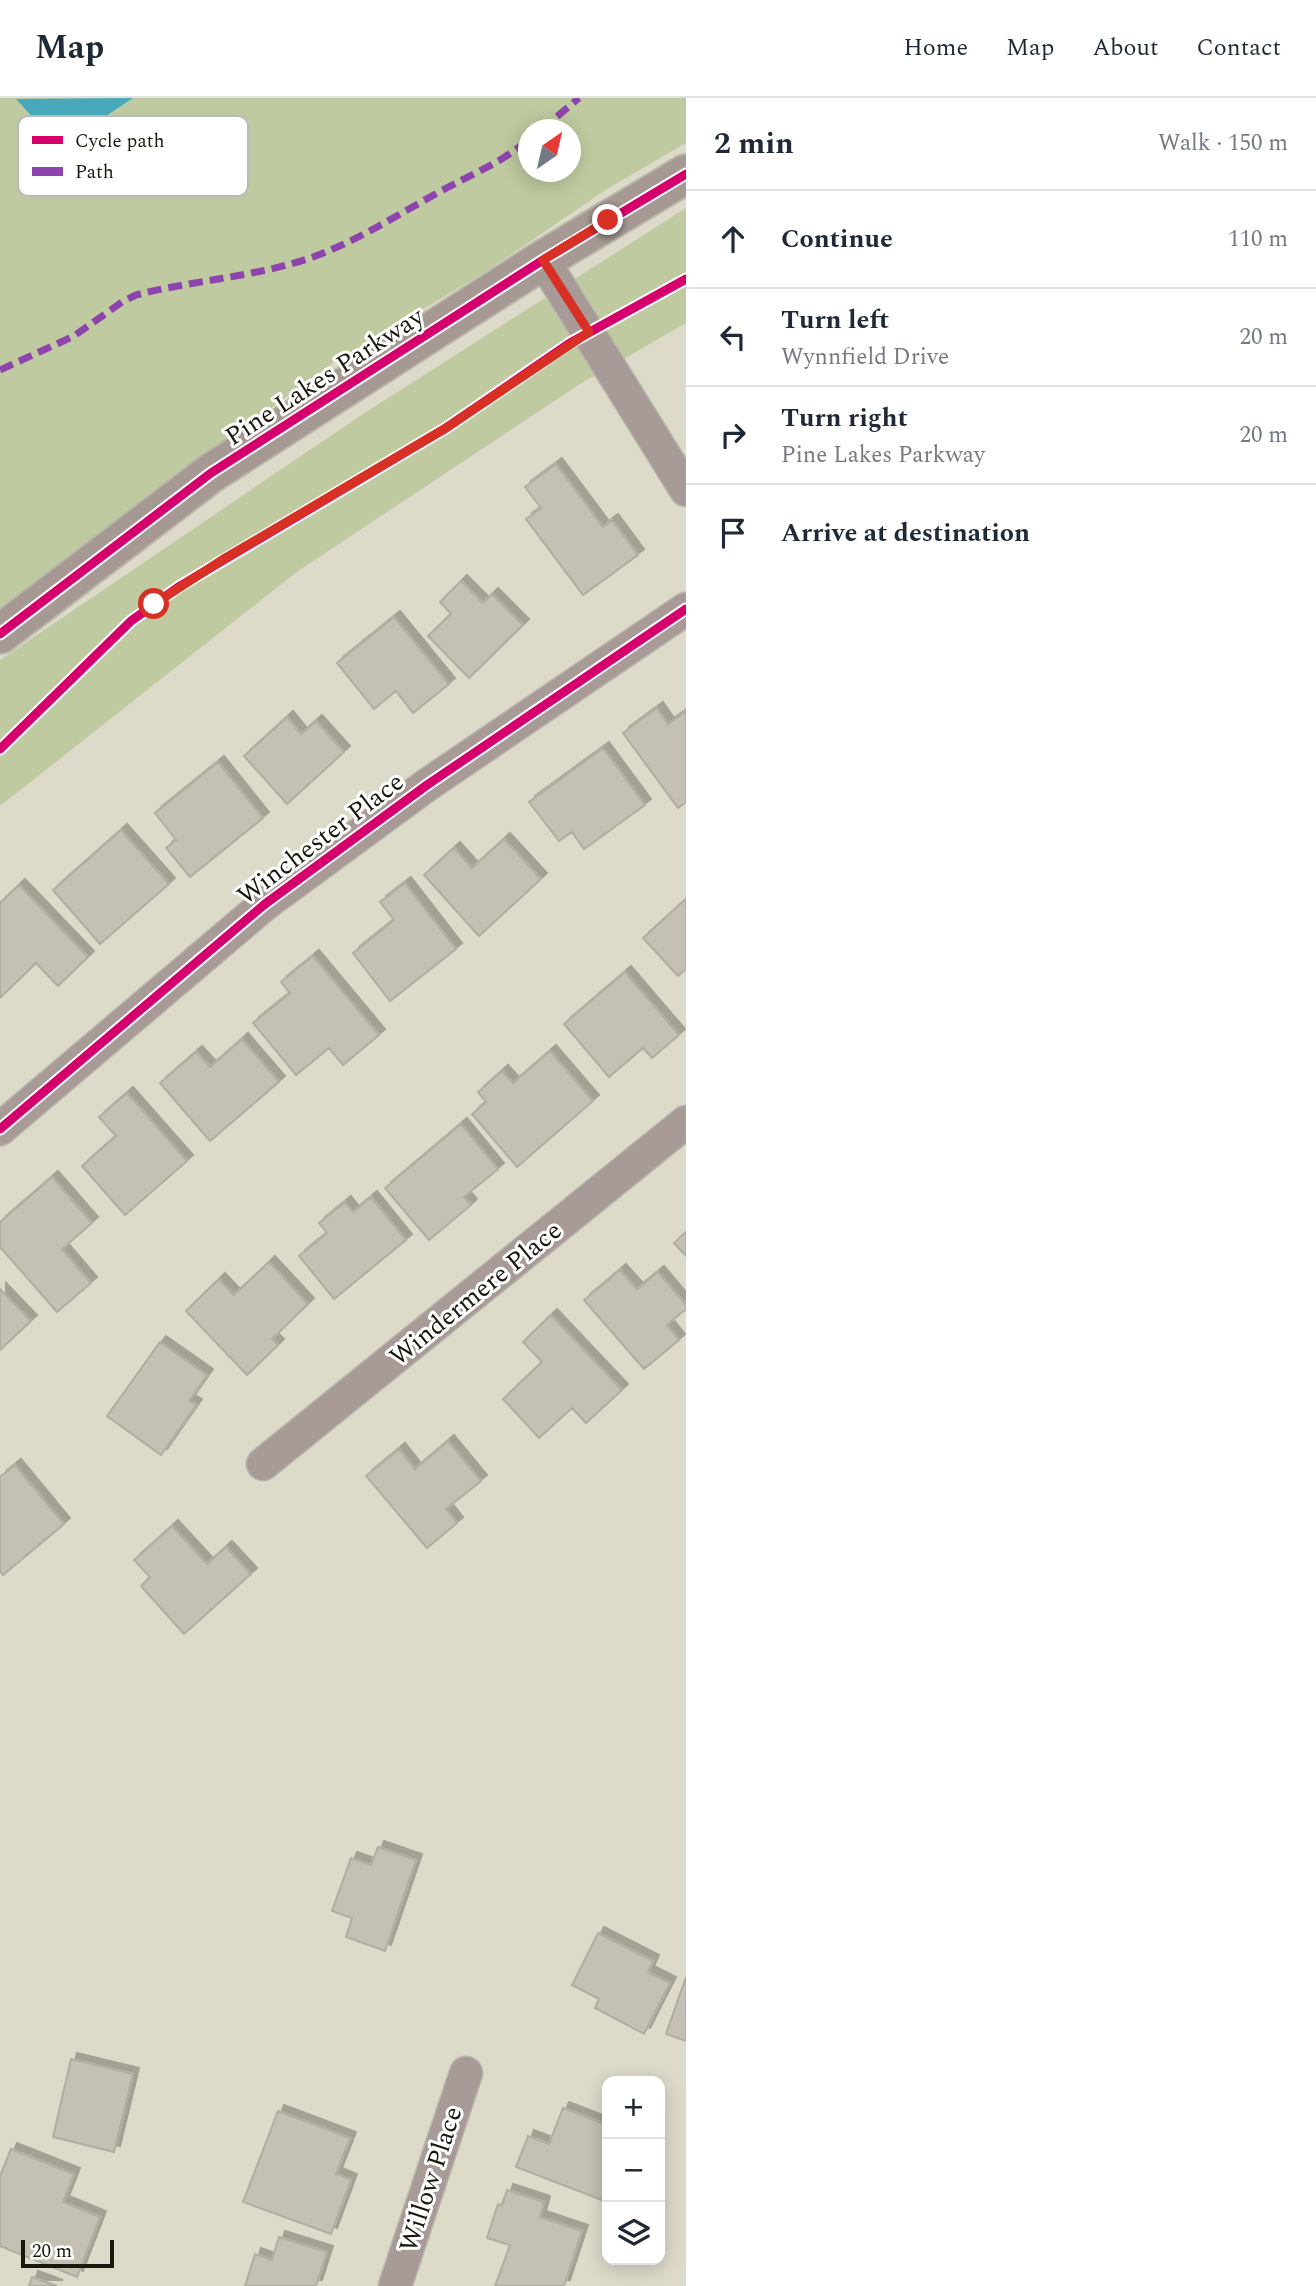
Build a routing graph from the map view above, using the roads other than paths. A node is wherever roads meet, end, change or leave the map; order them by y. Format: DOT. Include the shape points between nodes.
graph roads {
  1 [pos="686,174"];
  2 [pos="543,260"];
  3 [pos="686,490"];
  4 [pos="686,609"];
  5 [pos="0,634"];
  6 [pos="686,1122"];
  7 [pos="0,1129"];
  8 [pos="263,1464"];
  9 [pos="466,2073"];
  10 [pos="395,2286"];
  1 -- 2 [label="street, Pine Lakes Parkway"];
  2 -- 3 [label="street"];
  2 -- 5 [label="street, Pine Lakes Parkway" via="211,473"];
  4 -- 7 [label="street, Winchester Place" via="427,785 265,904"];
  6 -- 8 [label="street, Windermere Place"];
  9 -- 10 [label="street, Willow Place"];
}
